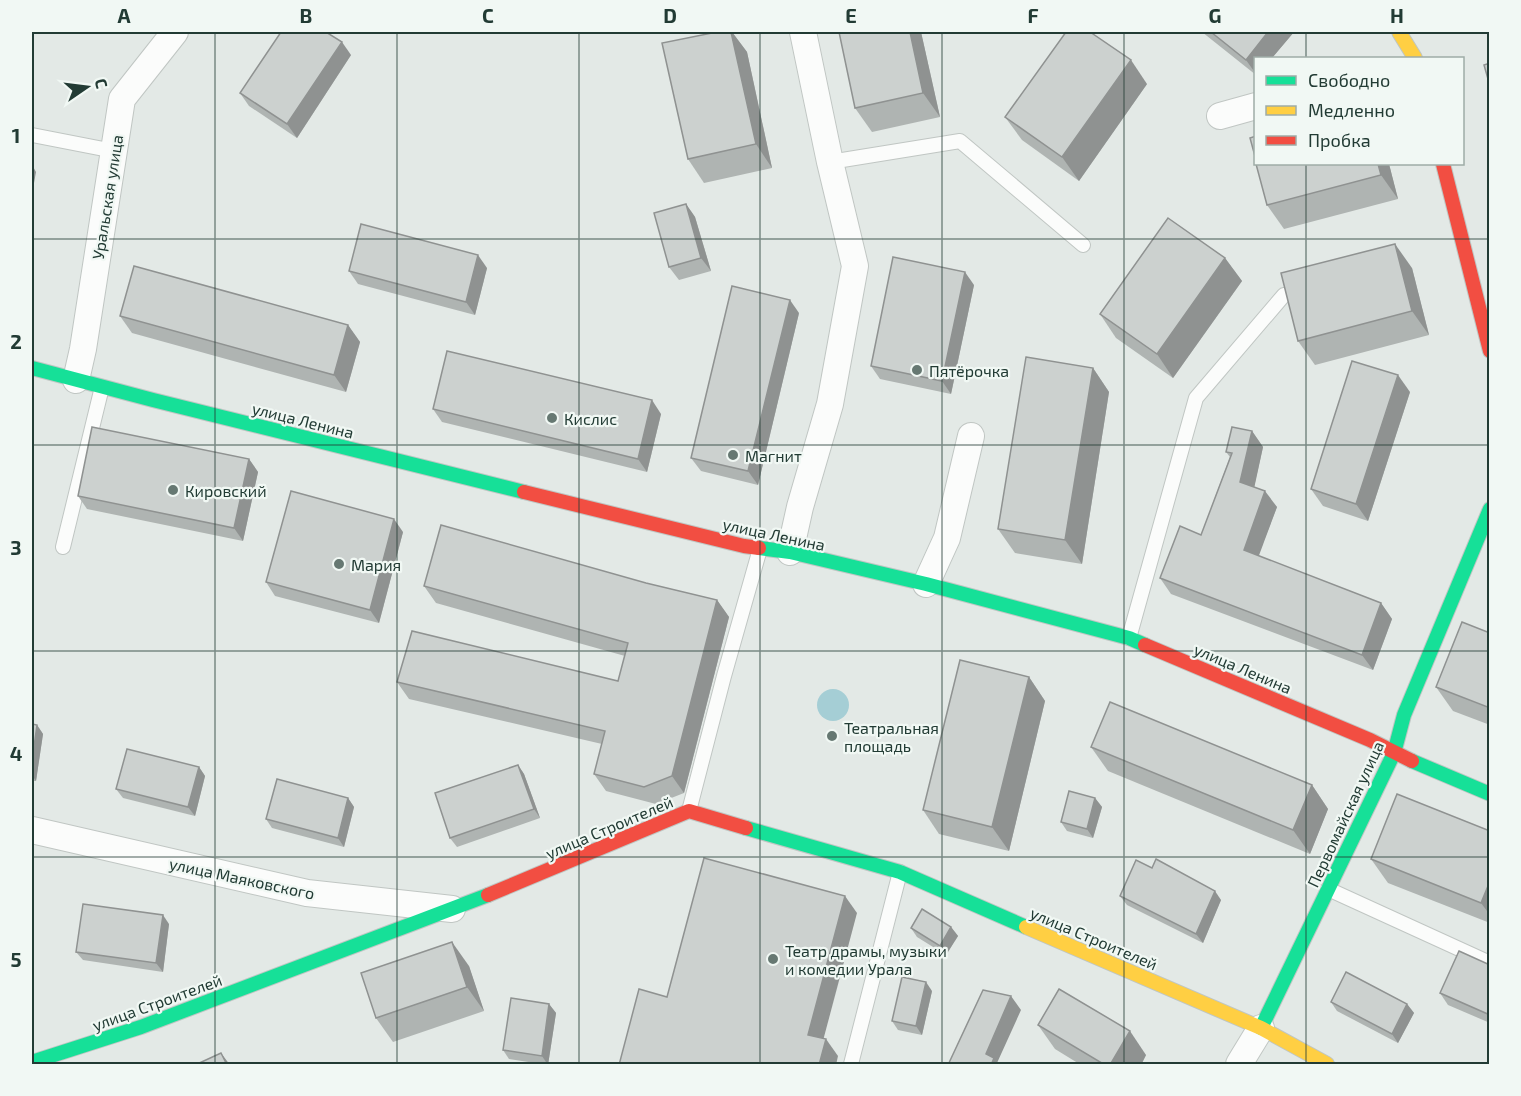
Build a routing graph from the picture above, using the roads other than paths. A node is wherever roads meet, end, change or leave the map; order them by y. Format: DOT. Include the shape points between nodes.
graph roads {
  1 [pos="175,32"];
  2 [pos="803,32"];
  3 [pos="1399,32"];
  4 [pos="1409,32"];
  5 [pos="1414,57"];
  6 [pos="1415,57"];
  7 [pos="1254,107"];
  8 [pos="1220,116"];
  9 [pos="32,135"];
  10 [pos="114,151"];
  11 [pos="830,162"];
  12 [pos="1443,165"];
  13 [pos="1083,245"];
  14 [pos="1284,295"];
  15 [pos="1490,351"];
  16 [pos="32,368"];
  17 [pos="76,380"];
  18 [pos="102,387"];
  19 [pos="971,436"];
  20 [pos="1490,509"];
  21 [pos="63,547"];
  22 [pos="760,549"];
  23 [pos="790,552"];
  24 [pos="927,584"];
  25 [pos="1130,638"];
  26 [pos="1394,753"];
  27 [pos="1490,794"];
  28 [pos="689,811"];
  29 [pos="32,830"];
  30 [pos="900,872"];
  31 [pos="1328,889"];
  32 [pos="456,909"];
  33 [pos="1490,963"];
  34 [pos="1261,1028"];
  35 [pos="32,1062"];
  36 [pos="851,1065"];
  37 [pos="1239,1065"];
  38 [pos="1327,1065"];
  1 -- 10 [label="street, Уральская улица" via="122,99"];
  2 -- 11 [label="street"];
  3 -- 5 [label="main road"];
  4 -- 6 [label="main road"];
  7 -- 8 [label="street"];
  9 -- 10 [label="lane"];
  10 -- 17 [label="street, Уральская улица"];
  11 -- 13 [label="lane" via="960,141"];
  11 -- 23 [label="street" via="855,266 830,404"];
  12 -- 15 [label="main road"];
  14 -- 25 [label="lane" via="1196,398"];
  16 -- 17 [label="main road, улица Ленина"];
  17 -- 18 [label="main road, улица Ленина"];
  18 -- 21 [label="lane"];
  18 -- 22 [label="main road, улица Ленина"];
  19 -- 24 [label="street" via="947,538"];
  20 -- 26 [label="main road, Первомайская улица" via="1404,715"];
  22 -- 23 [label="main road, улица Ленина"];
  22 -- 28 [label="lane"];
  23 -- 24 [label="main road, улица Ленина"];
  24 -- 25 [label="main road, улица Ленина"];
  25 -- 26 [label="main road, улица Ленина"];
  26 -- 27 [label="main road, улица Ленина"];
  26 -- 31 [label="main road, Первомайская улица"];
  28 -- 30 [label="main road, улица Строителей"];
  28 -- 32 [label="main road, улица Строителей"];
  29 -- 32 [label="street, улица Маяковского" via="307,893"];
  30 -- 34 [label="main road, улица Строителей"];
  30 -- 36 [label="lane"];
  31 -- 33 [label="lane"];
  31 -- 34 [label="main road, Первомайская улица"];
  32 -- 35 [label="main road, улица Строителей" via="141,1027"];
  34 -- 37 [label="street"];
  34 -- 38 [label="main road, улица Строителей"];
}
